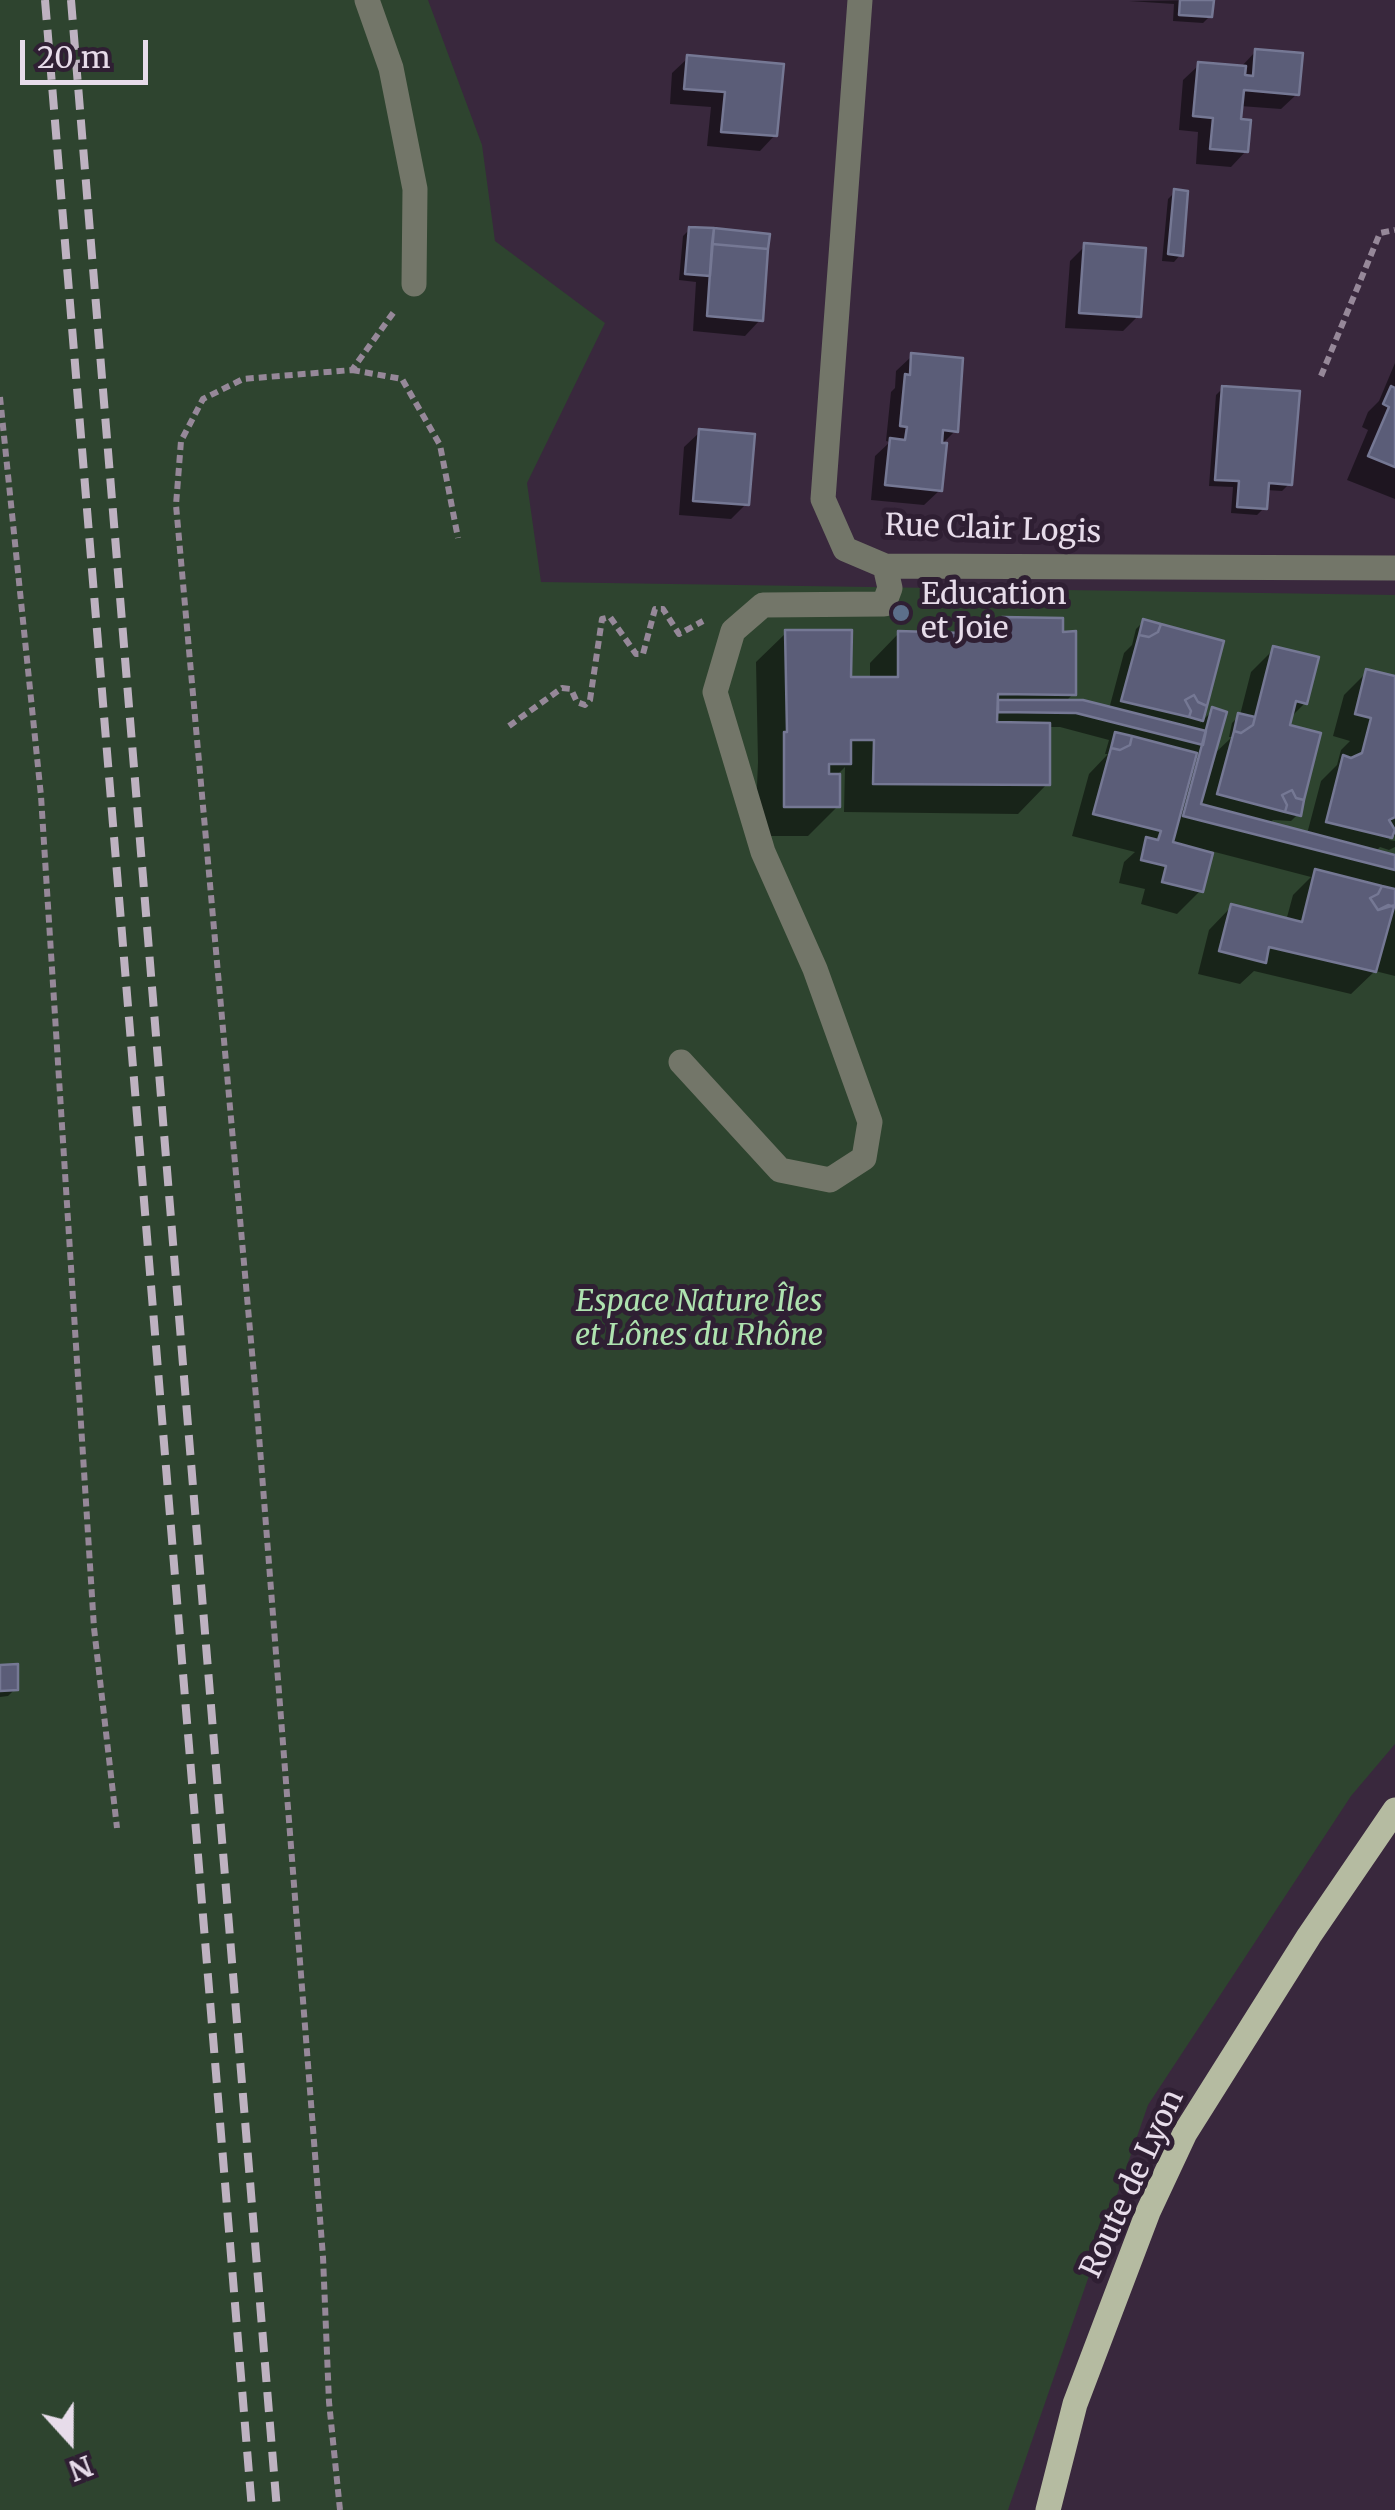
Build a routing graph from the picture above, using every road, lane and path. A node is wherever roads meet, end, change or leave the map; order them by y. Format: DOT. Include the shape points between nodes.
graph roads {
  1 [pos="367,0"];
  2 [pos="860,0"];
  3 [pos="1395,230"];
  4 [pos="414,284"];
  5 [pos="352,370"];
  6 [pos="1321,376"];
  7 [pos="0,397"];
  8 [pos="458,538"];
  9 [pos="885,566"];
  10 [pos="1395,568"];
  11 [pos="732,631"];
  12 [pos="509,726"];
  13 [pos="681,1062"];
  14 [pos="1395,1810"];
  15 [pos="117,1828"];
  16 [pos="340,2510"];
  17 [pos="1048,2510"];
  1 -- 4 [label="street" via="392,68 416,189"];
  2 -- 9 [label="street, Rue Clair Logis" via="823,499 845,549"];
  3 -- 6 [label="path" via="1380,233"];
  4 -- 5 [label="path"];
  5 -- 8 [label="path" via="402,379 440,444"];
  5 -- 16 [label="path" via="243,379 203,399 181,441 176,506 256,1396"];
  7 -- 15 [label="path" via="41,796 94,1628"];
  9 -- 10 [label="street, Rue Clair Logis"];
  9 -- 11 [label="street" via="890,588 884,604 763,605"];
  11 -- 12 [label="path" via="704,620 679,634 663,609 655,610 643,654 636,654 610,617 602,619 590,700 577,702 572,688 562,688"];
  11 -- 13 [label="street" via="715,692 762,852 870,1122 864,1158 830,1180 780,1170"];
  14 -- 17 [label="main road, Route de Lyon" via="1184,2133 1076,2404"];
}
